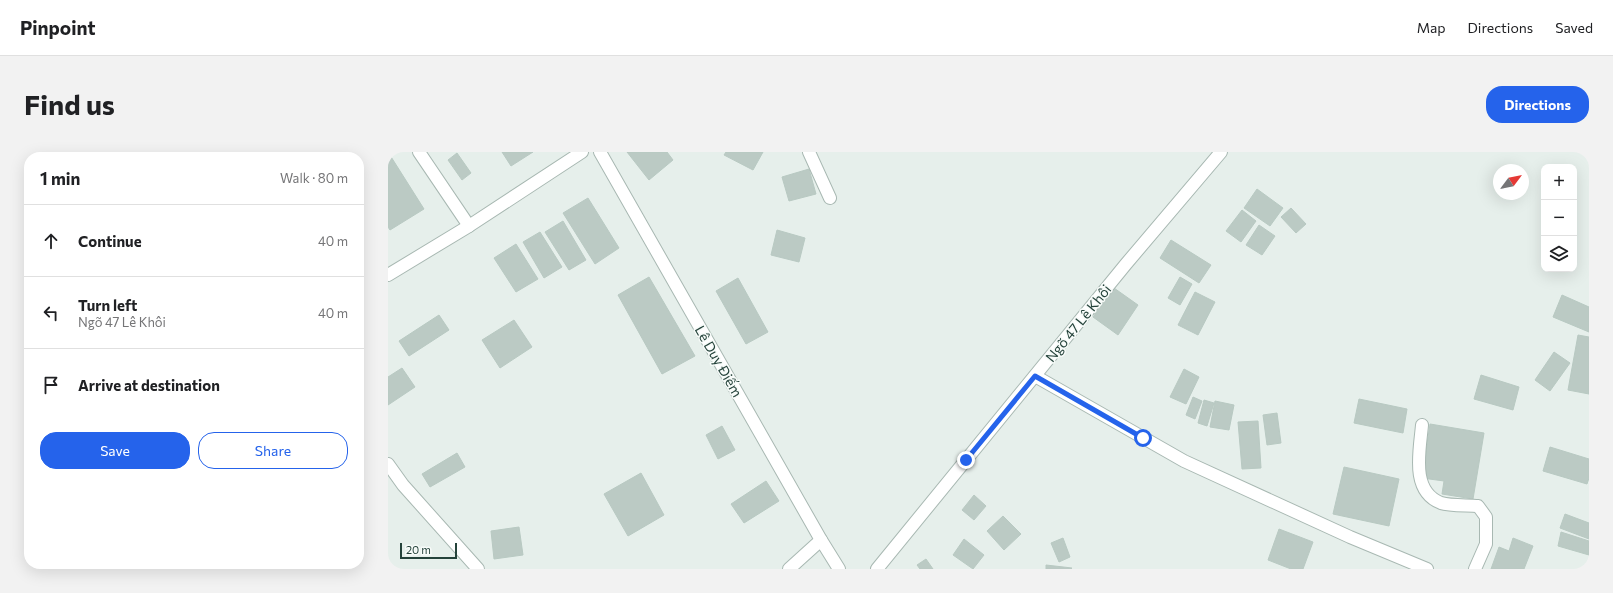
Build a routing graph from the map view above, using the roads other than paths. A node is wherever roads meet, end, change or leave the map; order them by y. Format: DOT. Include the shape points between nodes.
graph roads {
  1 [pos="418,152"];
  2 [pos="582,152"];
  3 [pos="600,152"];
  4 [pos="809,152"];
  5 [pos="1221,152"];
  6 [pos="830,198"];
  7 [pos="469,226"];
  8 [pos="388,275"];
  9 [pos="1035,376"];
  10 [pos="1422,425"];
  11 [pos="388,464"];
  12 [pos="821,540"];
  13 [pos="478,569"];
  14 [pos="789,569"];
  15 [pos="840,569"];
  16 [pos="877,569"];
  17 [pos="1427,569"];
  18 [pos="1475,569"];
  1 -- 7 [label="street"];
  2 -- 7 [label="street"];
  3 -- 12 [label="street, Lê Duy Điếm"];
  4 -- 6 [label="street"];
  5 -- 9 [label="street, Ngõ 47 Lê Khôi"];
  7 -- 8 [label="street"];
  9 -- 16 [label="street, Ngõ 47 Lê Khôi"];
  9 -- 17 [label="street" via="1184,461 1350,537"];
  10 -- 18 [label="street" via="1418,469 1425,491 1441,503 1478,506 1486,517 1486,544"];
  11 -- 13 [label="street" via="403,485"];
  12 -- 14 [label="street"];
  12 -- 15 [label="street, Lê Duy Điếm"];
}
